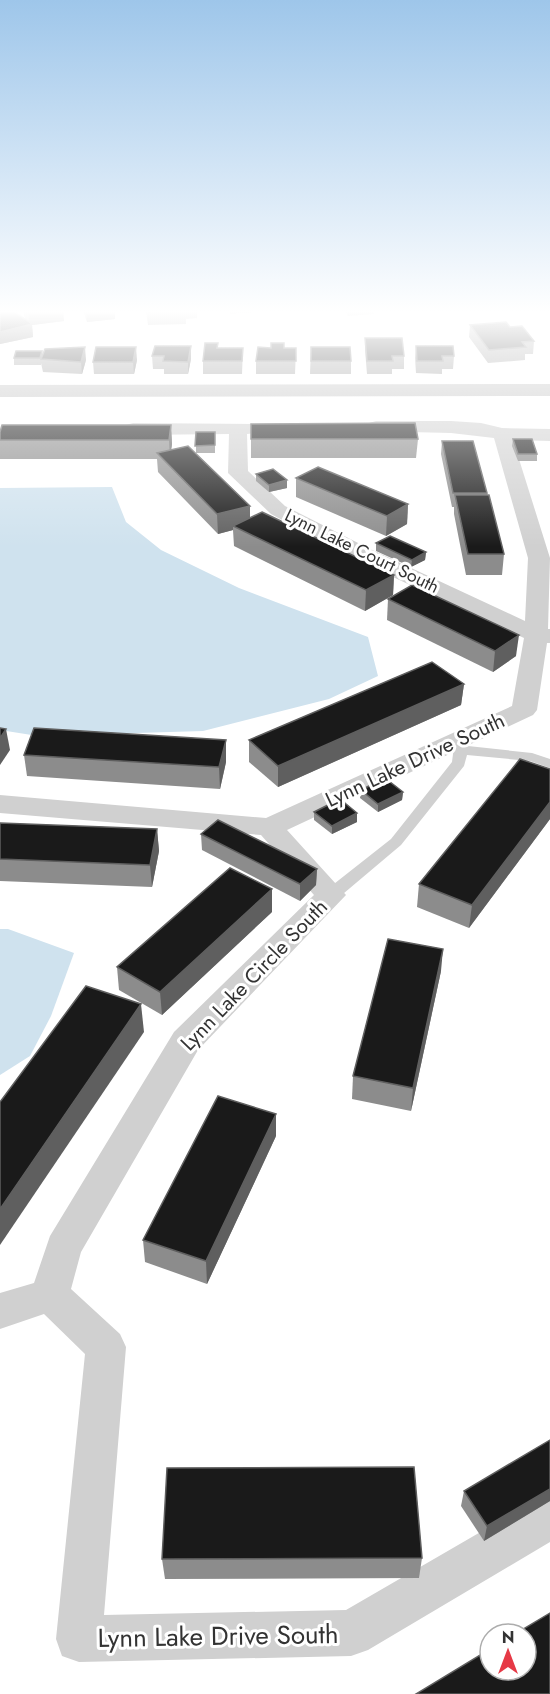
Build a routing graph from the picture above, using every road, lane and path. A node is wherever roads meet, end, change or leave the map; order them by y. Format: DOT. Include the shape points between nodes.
graph roads {
  1 [pos="550,390"];
  2 [pos="0,391"];
  3 [pos="550,409"];
  4 [pos="0,410"];
  5 [pos="238,428"];
  6 [pos="273,428"];
  7 [pos="356,428"];
  8 [pos="120,429"];
  9 [pos="502,434"];
  10 [pos="550,435"];
  11 [pos="543,636"];
  12 [pos="461,744"];
  13 [pos="550,764"];
  14 [pos="0,804"];
  15 [pos="269,827"];
  16 [pos="331,895"];
  17 [pos="50,1295"];
  18 [pos="0,1311"];
  19 [pos="550,1517"];
  1 -- 2 [label="main road"];
  3 -- 4 [label="main road"];
  5 -- 6 [label="street"];
  5 -- 8 [label="street"];
  5 -- 11 [label="street, Lynn Lake Court South" via="238,473 278,510 358,552"];
  7 -- 9 [label="street" via="451,427"];
  9 -- 10 [label="street"];
  9 -- 11 [label="street, Lynn Lake Drive South" via="539,558"];
  11 -- 12 [label="street, Lynn Lake Drive South" via="524,710"];
  12 -- 13 [label="lane"];
  12 -- 15 [label="street, Lynn Lake Drive South"];
  12 -- 16 [label="lane" via="459,763 396,842"];
  14 -- 15 [label="street"];
  15 -- 16 [label="street, Lynn Lake Circle South"];
  16 -- 17 [label="street, Lynn Lake Circle South" via="186,1041 63,1248"];
  17 -- 18 [label="street"];
  17 -- 19 [label="street, Lynn Lake Drive South" via="106,1347 79,1639 351,1633"];
}
